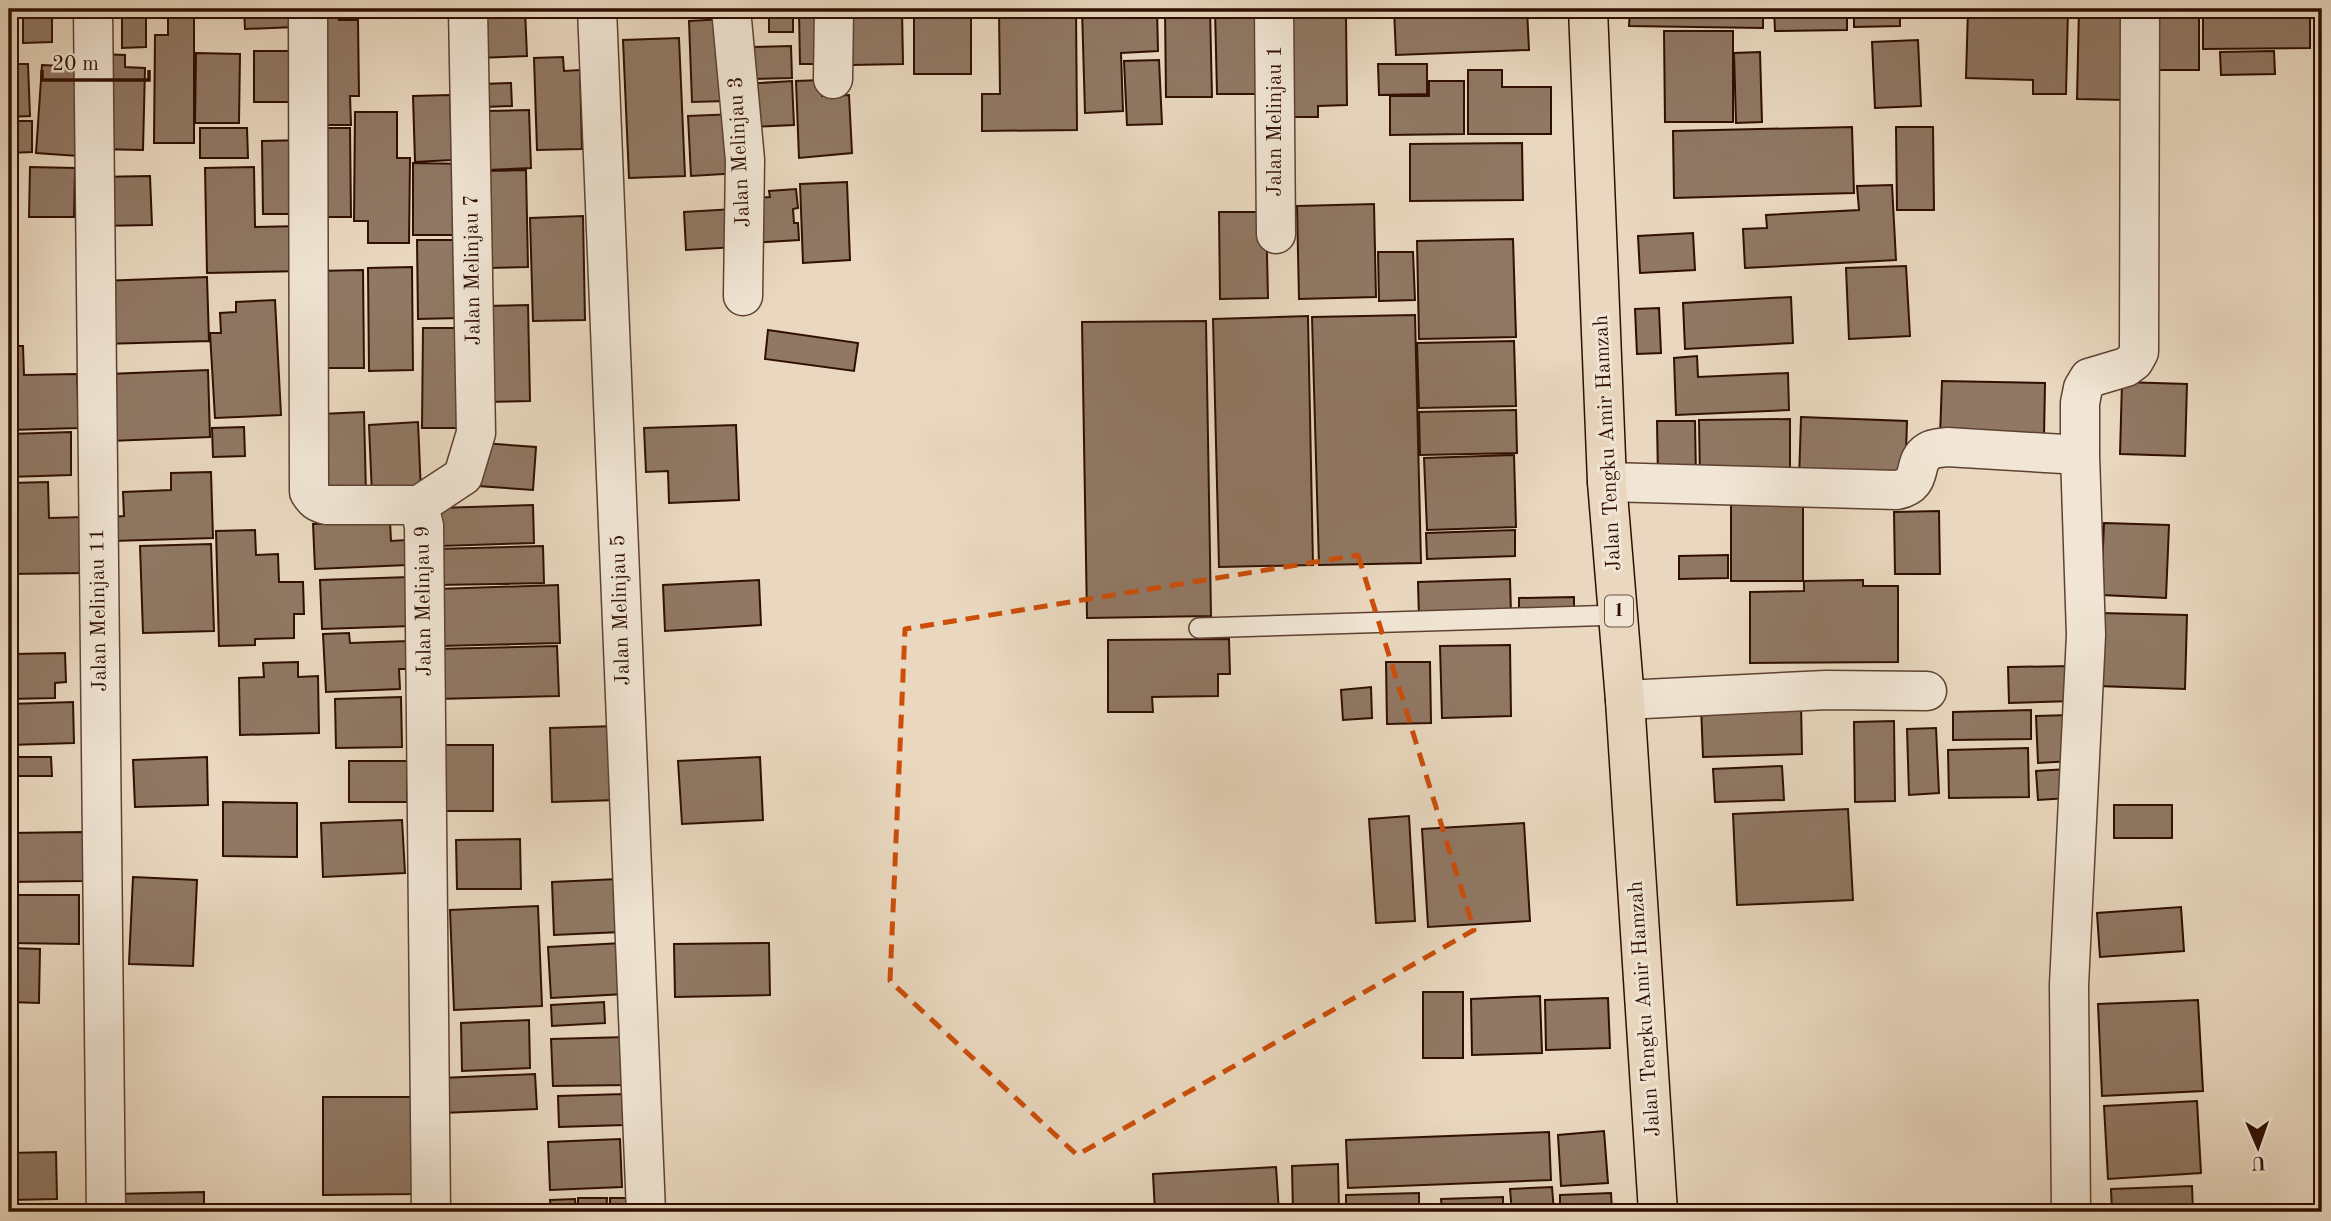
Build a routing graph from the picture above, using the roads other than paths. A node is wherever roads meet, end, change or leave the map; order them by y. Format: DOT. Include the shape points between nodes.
graph roads {
  1 [pos="93,9"];
  2 [pos="308,9"];
  3 [pos="468,9"];
  4 [pos="597,9"];
  5 [pos="731,9"];
  6 [pos="834,9"];
  7 [pos="1274,9"];
  8 [pos="1588,9"];
  9 [pos="2140,9"];
  10 [pos="833,79"];
  11 [pos="1276,234"];
  12 [pos="743,296"];
  13 [pos="2080,455"];
  14 [pos="1607,482"];
  15 [pos="419,505"];
  16 [pos="1619,615"];
  17 [pos="1199,628"];
  18 [pos="1927,691"];
  19 [pos="1625,701"];
  20 [pos="106,1212"];
  21 [pos="431,1212"];
  22 [pos="646,1212"];
  23 [pos="1658,1212"];
  24 [pos="2071,1212"];
  1 -- 20 [label="street, Jalan Melinjau 11"];
  2 -- 15 [label="street, Jalan Melinjau 9" via="309,492 318,503 327,505"];
  3 -- 15 [label="street, Jalan Melinjau 7" via="476,433 463,476"];
  4 -- 22 [label="street, Jalan Melinjau 5"];
  5 -- 12 [label="street, Jalan Melinjau 3" via="745,160"];
  6 -- 10 [label="street"];
  7 -- 11 [label="street, Jalan Melinjau 1"];
  8 -- 14 [label="main road, Jalan Tengku Amir Hamzah / 1"];
  9 -- 13 [label="street" via="2139,352 2126,368 2090,378 2083,388"];
  13 -- 14 [label="street" via="1947,447 1926,453 1913,483 1897,490"];
  13 -- 24 [label="street" via="2086,635 2070,985"];
  14 -- 16 [label="main road, Jalan Tengku Amir Hamzah / 1"];
  15 -- 21 [label="street, Jalan Melinjau 9" via="424,526"];
  16 -- 17 [label="lane"];
  16 -- 19 [label="main road, Jalan Tengku Amir Hamzah / 1"];
  18 -- 19 [label="street" via="1826,690"];
  19 -- 23 [label="main road, Jalan Tengku Amir Hamzah / 1"];
}
